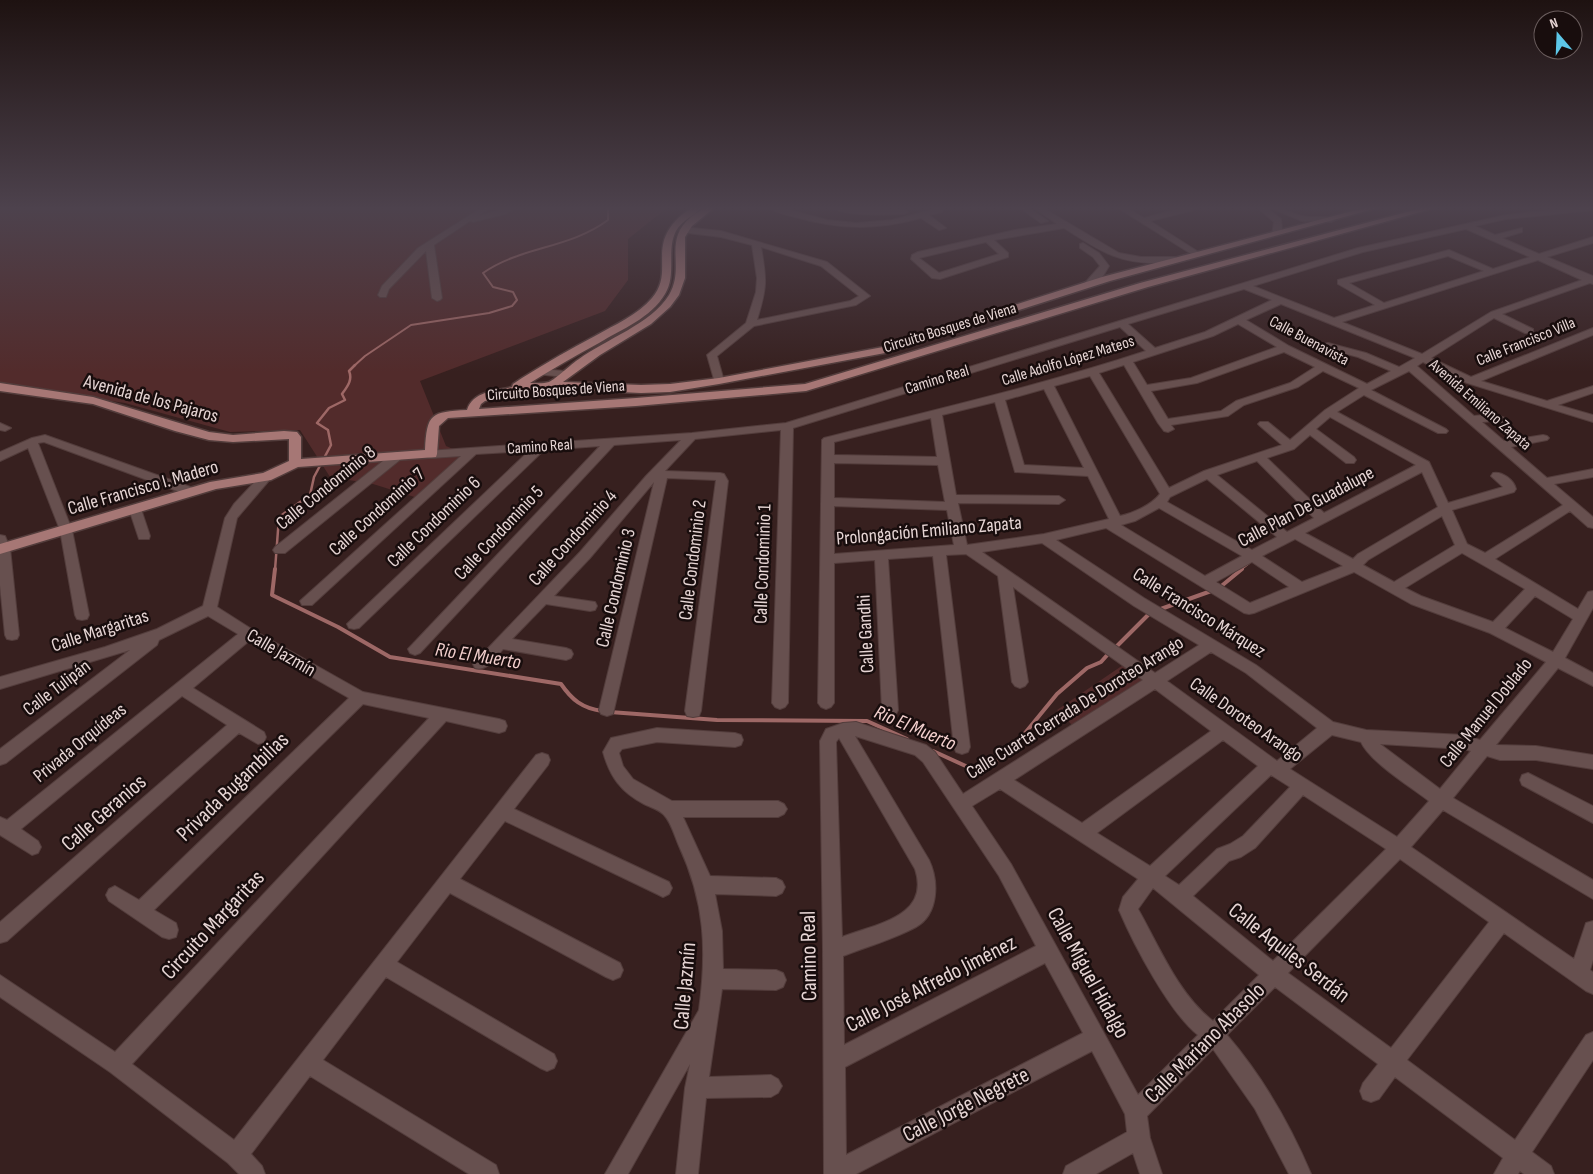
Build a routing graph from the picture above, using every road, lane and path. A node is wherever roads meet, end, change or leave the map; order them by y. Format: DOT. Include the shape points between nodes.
graph roads {
  1 [pos="410,263"];
  2 [pos="432,263"];
  3 [pos="665,263"];
  4 [pos="680,263"];
  5 [pos="759,263"];
  6 [pos="820,263"];
  7 [pos="921,263"];
  8 [pos="981,263"];
  9 [pos="1102,263"];
  10 [pos="1123,263"];
  11 [pos="1165,263"];
  12 [pos="1227,263"];
  13 [pos="1320,263"];
  14 [pos="1413,263"];
  15 [pos="1472,263"];
  16 [pos="1517,263"];
  17 [pos="1550,263"];
  18 [pos="1105,266"];
  19 [pos="1491,271"];
  20 [pos="1592,280"];
  21 [pos="1089,284"];
  22 [pos="1246,286"];
  23 [pos="383,294"];
  24 [pos="437,298"];
  25 [pos="1281,300"];
  26 [pos="1035,301"];
  27 [pos="1383,306"];
  28 [pos="1004,311"];
  29 [pos="1056,312"];
  30 [pos="1494,314"];
  31 [pos="1238,320"];
  32 [pos="1335,321"];
  33 [pos="1120,323"];
  34 [pos="751,324"];
  35 [pos="1016,325"];
  36 [pos="1529,331"];
  37 [pos="1593,331"];
  38 [pos="1328,346"];
  39 [pos="1285,348"];
  40 [pos="1153,352"];
  41 [pos="1422,357"];
  42 [pos="1127,361"];
  43 [pos="1322,367"];
  44 [pos="1404,368"];
  45 [pos="540,372"];
  46 [pos="1093,372"];
  47 [pos="565,374"];
  48 [pos="719,381"];
  49 [pos="1471,381"];
  50 [pos="553,385"];
  51 [pos="1048,385"];
  52 [pos="0,387"];
  53 [pos="614,388"];
  54 [pos="512,389"];
  55 [pos="641,389"];
  56 [pos="1144,389"];
  57 [pos="1365,389"];
  58 [pos="1593,389"];
  59 [pos="999,398"];
  60 [pos="636,402"];
  61 [pos="609,404"];
  62 [pos="1547,405"];
  63 [pos="1329,412"];
  64 [pos="472,413"];
  65 [pos="936,414"];
  66 [pos="1472,419"];
  67 [pos="1593,419"];
  68 [pos="1504,422"];
  69 [pos="1264,424"];
  70 [pos="787,426"];
  71 [pos="1309,429"];
  72 [pos="1442,431"];
  73 [pos="692,436"];
  74 [pos="1543,438"];
  75 [pos="32,442"];
  76 [pos="610,442"];
  77 [pos="1502,445"];
  78 [pos="1290,446"];
  79 [pos="540,447"];
  80 [pos="473,451"];
  81 [pos="431,454"];
  82 [pos="396,456"];
  83 [pos="0,457"];
  84 [pos="1259,457"];
  85 [pos="827,459"];
  86 [pos="1350,460"];
  87 [pos="943,461"];
  88 [pos="298,463"];
  89 [pos="1425,465"];
  90 [pos="1092,472"];
  91 [pos="1593,473"];
  92 [pos="1208,474"];
  93 [pos="659,475"];
  94 [pos="1497,476"];
  95 [pos="266,477"];
  96 [pos="1544,482"];
  97 [pos="192,492"];
  98 [pos="1162,499"];
  99 [pos="1058,500"];
  100 [pos="828,502"];
  101 [pos="952,503"];
  102 [pos="1571,505"];
  103 [pos="1445,508"];
  104 [pos="135,509"];
  105 [pos="1322,518"];
  106 [pos="1113,523"];
  107 [pos="1593,524"];
  108 [pos="66,530"];
  109 [pos="144,536"];
  110 [pos="1291,536"];
  111 [pos="1044,538"];
  112 [pos="1,545"];
  113 [pos="1462,546"];
  114 [pos="280,550"];
  115 [pos="966,550"];
  116 [pos="939,551"];
  117 [pos="881,555"];
  118 [pos="1252,556"];
  119 [pos="827,559"];
  120 [pos="1485,559"];
  121 [pos="1354,567"];
  122 [pos="1005,576"];
  123 [pos="1206,584"];
  124 [pos="1300,588"];
  125 [pos="1394,588"];
  126 [pos="1534,588"];
  127 [pos="1593,596"];
  128 [pos="543,599"];
  129 [pos="307,601"];
  130 [pos="590,606"];
  131 [pos="209,609"];
  132 [pos="82,616"];
  133 [pos="1581,617"];
  134 [pos="354,624"];
  135 [pos="1495,629"];
  136 [pos="162,633"];
  137 [pos="12,634"];
  138 [pos="248,634"];
  139 [pos="500,643"];
  140 [pos="1211,645"];
  141 [pos="415,649"];
  142 [pos="566,654"];
  143 [pos="1556,660"];
  144 [pos="480,664"];
  145 [pos="1593,680"];
  146 [pos="1154,681"];
  147 [pos="1020,682"];
  148 [pos="3,683"];
  149 [pos="181,688"];
  150 [pos="360,698"];
  151 [pos="780,703"];
  152 [pos="826,703"];
  153 [pos="607,710"];
  154 [pos="890,710"];
  155 [pos="694,711"];
  156 [pos="442,715"];
  157 [pos="238,725"];
  158 [pos="499,726"];
  159 [pos="1329,728"];
  160 [pos="1223,731"];
  161 [pos="836,734"];
  162 [pos="258,737"];
  163 [pos="1366,737"];
  164 [pos="734,740"];
  165 [pos="962,747"];
  166 [pos="1484,748"];
  167 [pos="0,758"];
  168 [pos="542,760"];
  169 [pos="1593,762"];
  170 [pos="1273,767"];
  171 [pos="1000,780"];
  172 [pos="1528,780"];
  173 [pos="1302,786"];
  174 [pos="1441,800"];
  175 [pos="960,805"];
  176 [pos="670,809"];
  177 [pos="778,809"];
  178 [pos="502,812"];
  179 [pos="1593,815"];
  180 [pos="4,828"];
  181 [pos="1083,833"];
  182 [pos="32,847"];
  183 [pos="1399,848"];
  184 [pos="1150,877"];
  185 [pos="447,882"];
  186 [pos="704,885"];
  187 [pos="776,887"];
  188 [pos="663,888"];
  189 [pos="1593,890"];
  190 [pos="115,895"];
  191 [pos="1179,897"];
  192 [pos="140,911"];
  193 [pos="1502,920"];
  194 [pos="169,930"];
  195 [pos="1593,930"];
  196 [pos="0,934"];
  197 [pos="834,950"];
  198 [pos="1049,950"];
  199 [pos="383,965"];
  200 [pos="613,970"];
  201 [pos="1274,974"];
  202 [pos="1586,979"];
  203 [pos="714,980"];
  204 [pos="776,980"];
  205 [pos="0,984"];
  206 [pos="710,1008"];
  207 [pos="1213,1035"];
  208 [pos="1097,1037"];
  209 [pos="1593,1042"];
  210 [pos="546,1061"];
  211 [pos="834,1061"];
  212 [pos="308,1062"];
  213 [pos="1393,1062"];
  214 [pos="117,1065"];
  215 [pos="771,1086"];
  216 [pos="696,1088"];
  217 [pos="1371,1091"];
  218 [pos="1136,1112"];
  219 [pos="1139,1138"];
  220 [pos="236,1155"];
  221 [pos="1517,1155"];
  222 [pos="488,1173"];
  223 [pos="835,1173"];
  224 [pos="254,1174"];
  225 [pos="616,1174"];
  226 [pos="687,1174"];
  227 [pos="1074,1174"];
  228 [pos="1151,1174"];
  229 [pos="1300,1174"];
  230 [pos="1505,1174"];
  231 [pos="1543,1174"];
  1 -- 23 [label="street"];
  2 -- 24 [label="street"];
  3 -- 45 [label="main road" via="661,292 652,303 624,324"];
  4 -- 47 [label="main road" via="680,281 667,305 650,320"];
  5 -- 34 [label="street" via="761,292"];
  6 -- 34 [label="street" via="865,296 853,303"];
  7 -- 8 [label="street" via="935,276 940,276"];
  9 -- 18 [label="street"];
  10 -- 18 [label="street"];
  11 -- 21 [label="main road, Circuito Bosques de Viena"];
  12 -- 29 [label="main road, Circuito Bosques de Viena"];
  13 -- 22 [label="street, Camino Real"];
  14 -- 27 [label="street" via="1341,282"];
  15 -- 19 [label="street"];
  16 -- 19 [label="street"];
  17 -- 20 [label="street"];
  18 -- 21 [label="street"];
  19 -- 27 [label="street"];
  20 -- 30 [label="street, Avenida Emiliano Zapata"];
  21 -- 26 [label="main road, Circuito Bosques de Viena"];
  22 -- 25 [label="street"];
  22 -- 33 [label="street, Camino Real"];
  25 -- 31 [label="street, Calle Adolfo López Mateos"];
  25 -- 32 [label="street"];
  26 -- 28 [label="main road, Circuito Bosques de Viena"];
  26 -- 29 [label="main road" via="1041,308"];
  27 -- 32 [label="street"];
  28 -- 35 [label="main road" via="1016,316"];
  28 -- 48 [label="main road, Circuito Bosques de Viena" via="884,350"];
  29 -- 35 [label="main road, Circuito Bosques de Viena"];
  30 -- 36 [label="street"];
  30 -- 41 [label="street, Avenida Emiliano Zapata"];
  31 -- 39 [label="street, Calle Buenavista"];
  31 -- 40 [label="street, Calle Adolfo López Mateos" via="1209,334"];
  32 -- 41 [label="street"];
  33 -- 40 [label="street"];
  33 -- 70 [label="street, Camino Real"];
  34 -- 48 [label="street" via="712,355"];
  35 -- 60 [label="main road, Circuito Bosques de Viena" via="806,387"];
  37 -- 49 [label="street, Calle Francisco Villa"];
  38 -- 44 [label="street"];
  39 -- 43 [label="street, Calle Buenavista"];
  39 -- 56 [label="street" via="1193,381"];
  40 -- 42 [label="street, Calle Adolfo López Mateos"];
  41 -- 44 [label="street, Avenida Emiliano Zapata"];
  41 -- 49 [label="street"];
  42 -- 46 [label="street, Calle Adolfo López Mateos"];
  42 -- 56 [label="street"];
  43 -- 56 [label="street" via="1294,386 1240,403 1224,414 1166,426"];
  43 -- 57 [label="street, Calle Buenavista"];
  44 -- 57 [label="street, Prolongación Emiliano Zapata"];
  44 -- 66 [label="street, Avenida Emiliano Zapata"];
  45 -- 47 [label="street"];
  45 -- 54 [label="main road"];
  46 -- 51 [label="street, Calle Adolfo López Mateos"];
  46 -- 98 [label="street"];
  47 -- 50 [label="main road"];
  48 -- 55 [label="main road, Circuito Bosques de Viena"];
  49 -- 62 [label="street"];
  50 -- 53 [label="main road, Circuito Bosques de Viena"];
  50 -- 54 [label="main road, Circuito Bosques de Viena"];
  51 -- 59 [label="street, Calle Adolfo López Mateos"];
  51 -- 90 [label="street"];
  52 -- 88 [label="main road, Avenida de los Pajaros" via="106,404 187,430 224,438 293,435"];
  53 -- 55 [label="main road, Circuito Bosques de Viena"];
  53 -- 61 [label="main road" via="616,398"];
  54 -- 64 [label="main road, Circuito Bosques de Viena" via="482,398"];
  55 -- 60 [label="main road" via="631,397"];
  57 -- 63 [label="street, Prolongación Emiliano Zapata"];
  57 -- 72 [label="street, Calle Buenavista"];
  58 -- 62 [label="street"];
  59 -- 65 [label="street, Calle Adolfo López Mateos"];
  59 -- 90 [label="street" via="1019,469"];
  60 -- 61 [label="main road, Circuito Bosques de Viena"];
  61 -- 64 [label="main road, Circuito Bosques de Viena"];
  62 -- 67 [label="street"];
  63 -- 71 [label="street, Prolongación Emiliano Zapata"];
  63 -- 89 [label="street"];
  64 -- 81 [label="main road" via="445,415 434,421"];
  65 -- 85 [label="street, Calle Adolfo López Mateos" via="828,440"];
  65 -- 87 [label="street"];
  66 -- 68 [label="street" via="1497,418"];
  66 -- 77 [label="street, Avenida Emiliano Zapata"];
  69 -- 78 [label="street"];
  70 -- 73 [label="street, Camino Real"];
  70 -- 151 [label="street, Calle Condominio 1"];
  71 -- 78 [label="street, Prolongación Emiliano Zapata"];
  71 -- 86 [label="street"];
  73 -- 76 [label="street, Camino Real"];
  73 -- 93 [label="street, Calle Condominio 4"];
  74 -- 77 [label="street"];
  75 -- 83 [label="street"];
  75 -- 97 [label="street" via="45,438"];
  75 -- 108 [label="street"];
  76 -- 79 [label="street, Camino Real"];
  76 -- 141 [label="street, Calle Condominio 5"];
  77 -- 96 [label="street, Avenida Emiliano Zapata"];
  78 -- 84 [label="street, Prolongación Emiliano Zapata"];
  79 -- 80 [label="street, Camino Real"];
  79 -- 134 [label="street, Calle Condominio 6"];
  80 -- 81 [label="street, Camino Real"];
  80 -- 129 [label="street, Calle Condominio 7"];
  81 -- 82 [label="main road, Camino Real"];
  82 -- 88 [label="main road, Camino Real"];
  82 -- 114 [label="street, Calle Condominio 8"];
  84 -- 92 [label="street, Prolongación Emiliano Zapata"];
  84 -- 105 [label="street"];
  85 -- 87 [label="street"];
  85 -- 100 [label="street"];
  87 -- 101 [label="street"];
  88 -- 95 [label="main road, Calle Francisco I. Madero"];
  89 -- 103 [label="street"];
  89 -- 105 [label="street, Calle Plan De Guadalupe"];
  90 -- 106 [label="street"];
  91 -- 96 [label="street"];
  92 -- 98 [label="street, Prolongación Emiliano Zapata"];
  92 -- 110 [label="street"];
  93 -- 128 [label="street, Calle Condominio 4"];
  93 -- 153 [label="street, Calle Condominio 3"];
  93 -- 155 [label="street, Calle Condominio 2" via="714,476 722,481"];
  94 -- 103 [label="street" via="1510,489"];
  95 -- 97 [label="main road, Calle Francisco I. Madero"];
  95 -- 131 [label="street" via="231,518"];
  96 -- 102 [label="street, Avenida Emiliano Zapata"];
  97 -- 104 [label="main road, Calle Francisco I. Madero"];
  98 -- 106 [label="street, Prolongación Emiliano Zapata" via="1131,518"];
  98 -- 118 [label="street"];
  99 -- 101 [label="street"];
  100 -- 101 [label="street"];
  100 -- 119 [label="street"];
  101 -- 115 [label="street"];
  102 -- 107 [label="street, Avenida Emiliano Zapata"];
  102 -- 120 [label="street"];
  103 -- 113 [label="street"];
  103 -- 121 [label="street" via="1363,557"];
  104 -- 108 [label="main road, Calle Francisco I. Madero"];
  104 -- 109 [label="street"];
  105 -- 110 [label="street, Calle Plan De Guadalupe"];
  106 -- 111 [label="street, Prolongación Emiliano Zapata"];
  106 -- 123 [label="street"];
  108 -- 112 [label="main road, Calle Francisco I. Madero"];
  108 -- 132 [label="street"];
  110 -- 118 [label="street, Calle Plan De Guadalupe"];
  110 -- 121 [label="street"];
  111 -- 115 [label="street, Prolongación Emiliano Zapata"];
  111 -- 140 [label="street, Calle Francisco Márquez"];
  112 -- 137 [label="street"];
  113 -- 120 [label="street"];
  113 -- 125 [label="street"];
  115 -- 116 [label="street, Prolongación Emiliano Zapata"];
  115 -- 122 [label="street, Calle Doroteo Arango"];
  116 -- 117 [label="street, Prolongación Emiliano Zapata"];
  116 -- 165 [label="street"];
  117 -- 119 [label="street, Prolongación Emiliano Zapata"];
  117 -- 154 [label="street, Calle Gandhi"];
  118 -- 123 [label="street, Calle Plan De Guadalupe"];
  118 -- 124 [label="street"];
  119 -- 152 [label="street"];
  120 -- 126 [label="street"];
  121 -- 124 [label="street"];
  121 -- 125 [label="street"];
  122 -- 146 [label="street, Calle Doroteo Arango"];
  122 -- 147 [label="street"];
  123 -- 124 [label="street" via="1249,609"];
  125 -- 135 [label="street" via="1416,600"];
  126 -- 133 [label="street"];
  126 -- 135 [label="street"];
  127 -- 133 [label="street, Calle Manuel Doblado"];
  128 -- 130 [label="street"];
  128 -- 139 [label="street, Calle Condominio 4"];
  131 -- 136 [label="street, Calle Margaritas"];
  131 -- 138 [label="street, Calle Jazmín"];
  133 -- 143 [label="street, Calle Manuel Doblado"];
  135 -- 143 [label="street"];
  136 -- 148 [label="street, Calle Margaritas"];
  136 -- 167 [label="street, Calle Tulipán"];
  138 -- 149 [label="street, Privada Orquídeas"];
  138 -- 150 [label="street, Calle Jazmín"];
  139 -- 142 [label="street"];
  139 -- 144 [label="street, Calle Condominio 4"];
  140 -- 146 [label="street, Calle Cuarta Cerrada De Doroteo Arango"];
  140 -- 159 [label="street, Calle Francisco Márquez" via="1250,669"];
  143 -- 145 [label="street"];
  143 -- 166 [label="street, Calle Manuel Doblado"];
  146 -- 160 [label="street, Calle Doroteo Arango"];
  146 -- 171 [label="street, Calle Cuarta Cerrada De Doroteo Arango"];
  149 -- 157 [label="street"];
  149 -- 180 [label="street, Privada Orquídeas"];
  150 -- 156 [label="street, Calle Jazmín"];
  150 -- 192 [label="street, Privada Bugambilias"];
  156 -- 158 [label="street, Calle Jazmín"];
  156 -- 214 [label="street, Circuito Margaritas"];
  157 -- 162 [label="street"];
  157 -- 196 [label="street, Calle Geranios"];
  159 -- 163 [label="street"];
  159 -- 170 [label="street"];
  160 -- 170 [label="street, Calle Doroteo Arango"];
  160 -- 181 [label="street"];
  161 -- 175 [label="street, Calle Miguel Hidalgo" via="856,729 866,731 925,753"];
  161 -- 197 [label="street, Camino Real"];
  161 -- 197 [label="street" via="923,866 928,884 919,914"];
  163 -- 166 [label="street" via="1464,742"];
  163 -- 174 [label="street" via="1380,754"];
  164 -- 176 [label="street" via="657,735 624,741 613,747 614,764 627,784"];
  166 -- 169 [label="street" via="1500,753"];
  166 -- 174 [label="street, Calle Manuel Doblado"];
  168 -- 178 [label="street"];
  170 -- 173 [label="street, Calle Doroteo Arango"];
  170 -- 184 [label="street"];
  171 -- 175 [label="street, Calle Cuarta Cerrada De Doroteo Arango"];
  171 -- 181 [label="street, Calle Aquiles Serdán"];
  172 -- 179 [label="street"];
  173 -- 183 [label="street, Calle Doroteo Arango"];
  173 -- 191 [label="street" via="1249,842 1223,855"];
  174 -- 183 [label="street, Calle Manuel Doblado"];
  174 -- 189 [label="street"];
  175 -- 198 [label="street, Calle Miguel Hidalgo" via="1006,870"];
  176 -- 177 [label="street"];
  176 -- 186 [label="street, Calle Jazmín"];
  178 -- 185 [label="street"];
  178 -- 188 [label="street"];
  180 -- 182 [label="street, Privada Orquídeas"];
  181 -- 184 [label="street, Calle Aquiles Serdán"];
  183 -- 193 [label="street, Calle Doroteo Arango"];
  183 -- 201 [label="street, Calle Manuel Doblado"];
  184 -- 191 [label="street, Calle Aquiles Serdán"];
  184 -- 207 [label="street" via="1130,902 1128,910 1178,996 1192,1016"];
  185 -- 199 [label="street"];
  185 -- 200 [label="street"];
  186 -- 187 [label="street"];
  186 -- 203 [label="street, Calle Jazmín" via="713,930"];
  190 -- 192 [label="street"];
  191 -- 201 [label="street, Calle Aquiles Serdán"];
  192 -- 194 [label="street"];
  193 -- 202 [label="street, Calle Doroteo Arango"];
  193 -- 213 [label="street"];
  195 -- 202 [label="street"];
  197 -- 211 [label="street, Camino Real"];
  198 -- 208 [label="street, Calle Miguel Hidalgo"];
  198 -- 211 [label="street, Calle José Alfredo Jiménez"];
  199 -- 210 [label="street"];
  199 -- 212 [label="street"];
  201 -- 207 [label="street, Calle Mariano Abasolo"];
  201 -- 213 [label="street, Calle Aquiles Serdán"];
  203 -- 204 [label="street"];
  203 -- 206 [label="street, Calle Jazmín"];
  205 -- 214 [label="street"];
  206 -- 216 [label="street, Calle Jazmín"];
  206 -- 225 [label="street"];
  207 -- 218 [label="street, Calle Mariano Abasolo"];
  207 -- 229 [label="street" via="1253,1085 1289,1146"];
  208 -- 218 [label="street, Calle Miguel Hidalgo"];
  208 -- 223 [label="street, Calle Jorge Negrete"];
  209 -- 221 [label="street"];
  211 -- 223 [label="street, Camino Real"];
  212 -- 220 [label="street"];
  212 -- 222 [label="street"];
  213 -- 217 [label="street"];
  213 -- 221 [label="street, Calle Aquiles Serdán"];
  214 -- 220 [label="street"];
  215 -- 216 [label="street"];
  216 -- 226 [label="street, Calle Jazmín"];
  218 -- 219 [label="street, Calle Miguel Hidalgo"];
  219 -- 227 [label="street"];
  219 -- 228 [label="street, Calle Miguel Hidalgo"];
  220 -- 224 [label="street"];
  221 -- 230 [label="street"];
  221 -- 231 [label="street, Calle Aquiles Serdán"];
}
